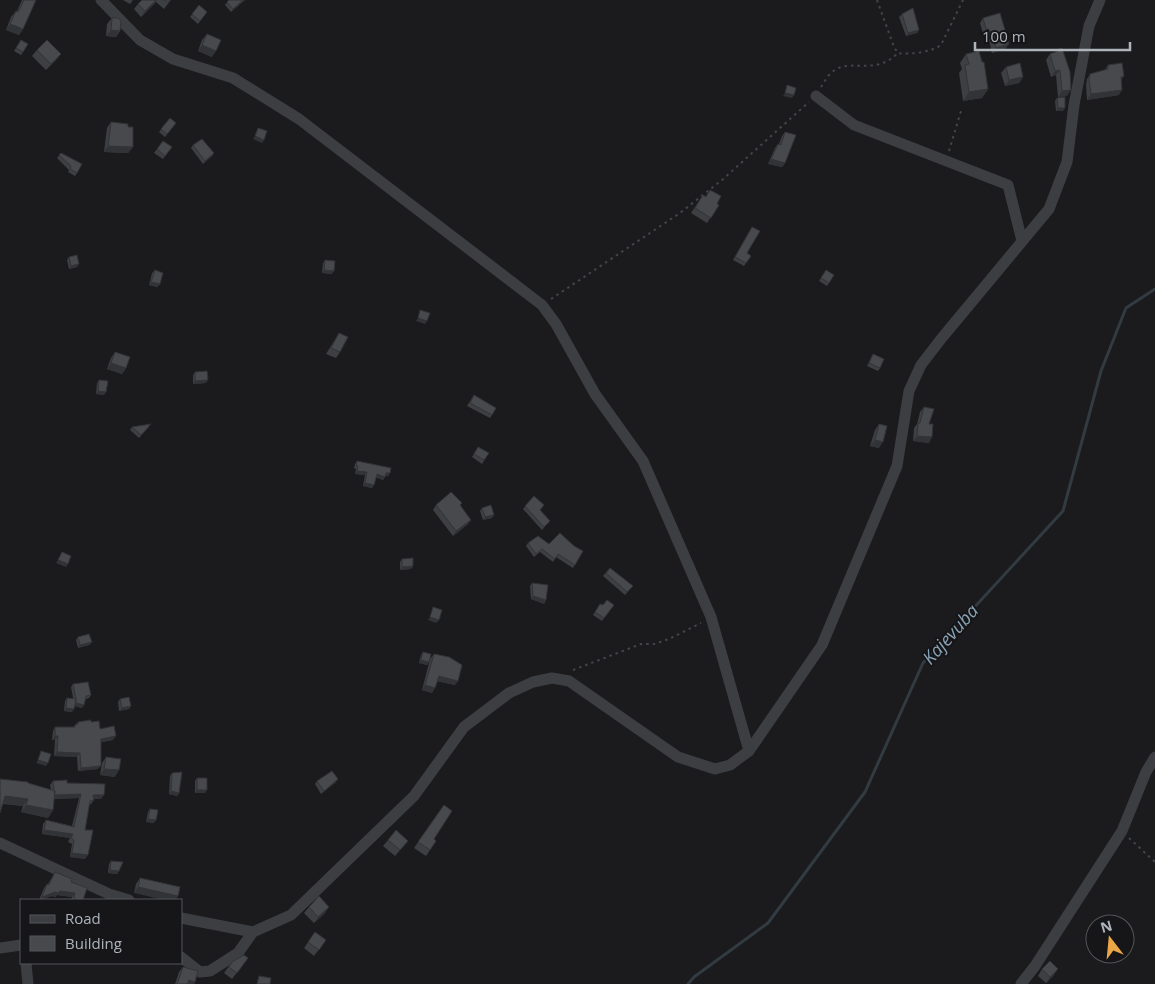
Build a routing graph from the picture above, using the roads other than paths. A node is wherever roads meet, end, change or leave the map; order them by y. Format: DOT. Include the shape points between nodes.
graph roads {
  1 [pos="101,0"];
  2 [pos="1100,0"];
  3 [pos="816,96"];
  4 [pos="1022,241"];
  5 [pos="749,751"];
  6 [pos="1155,757"];
  7 [pos="0,843"];
  8 [pos="125,899"];
  9 [pos="182,918"];
  10 [pos="253,932"];
  11 [pos="20,945"];
  12 [pos="0,948"];
  13 [pos="182,958"];
  14 [pos="26,964"];
  15 [pos="28,984"];
  16 [pos="1021,984"];
  1 -- 5 [label="street" via="140,40 173,59 232,78 299,119 542,305 595,394 643,461 711,617"];
  2 -- 4 [label="street" via="1089,26 1067,162 1049,209"];
  3 -- 4 [label="street" via="854,125 1008,185"];
  4 -- 5 [label="street" via="921,365 908,391 897,466 822,645"];
  5 -- 10 [label="street" via="730,765 715,770 678,757 569,681 552,678 533,682 510,693 464,727 414,796 291,915"];
  6 -- 16 [label="street" via="1122,831"];
  7 -- 8 [label="street"];
  9 -- 10 [label="street"];
  10 -- 13 [label="street" via="238,953 210,971 200,972"];
  11 -- 12 [label="street"];
  14 -- 15 [label="street"];
}
